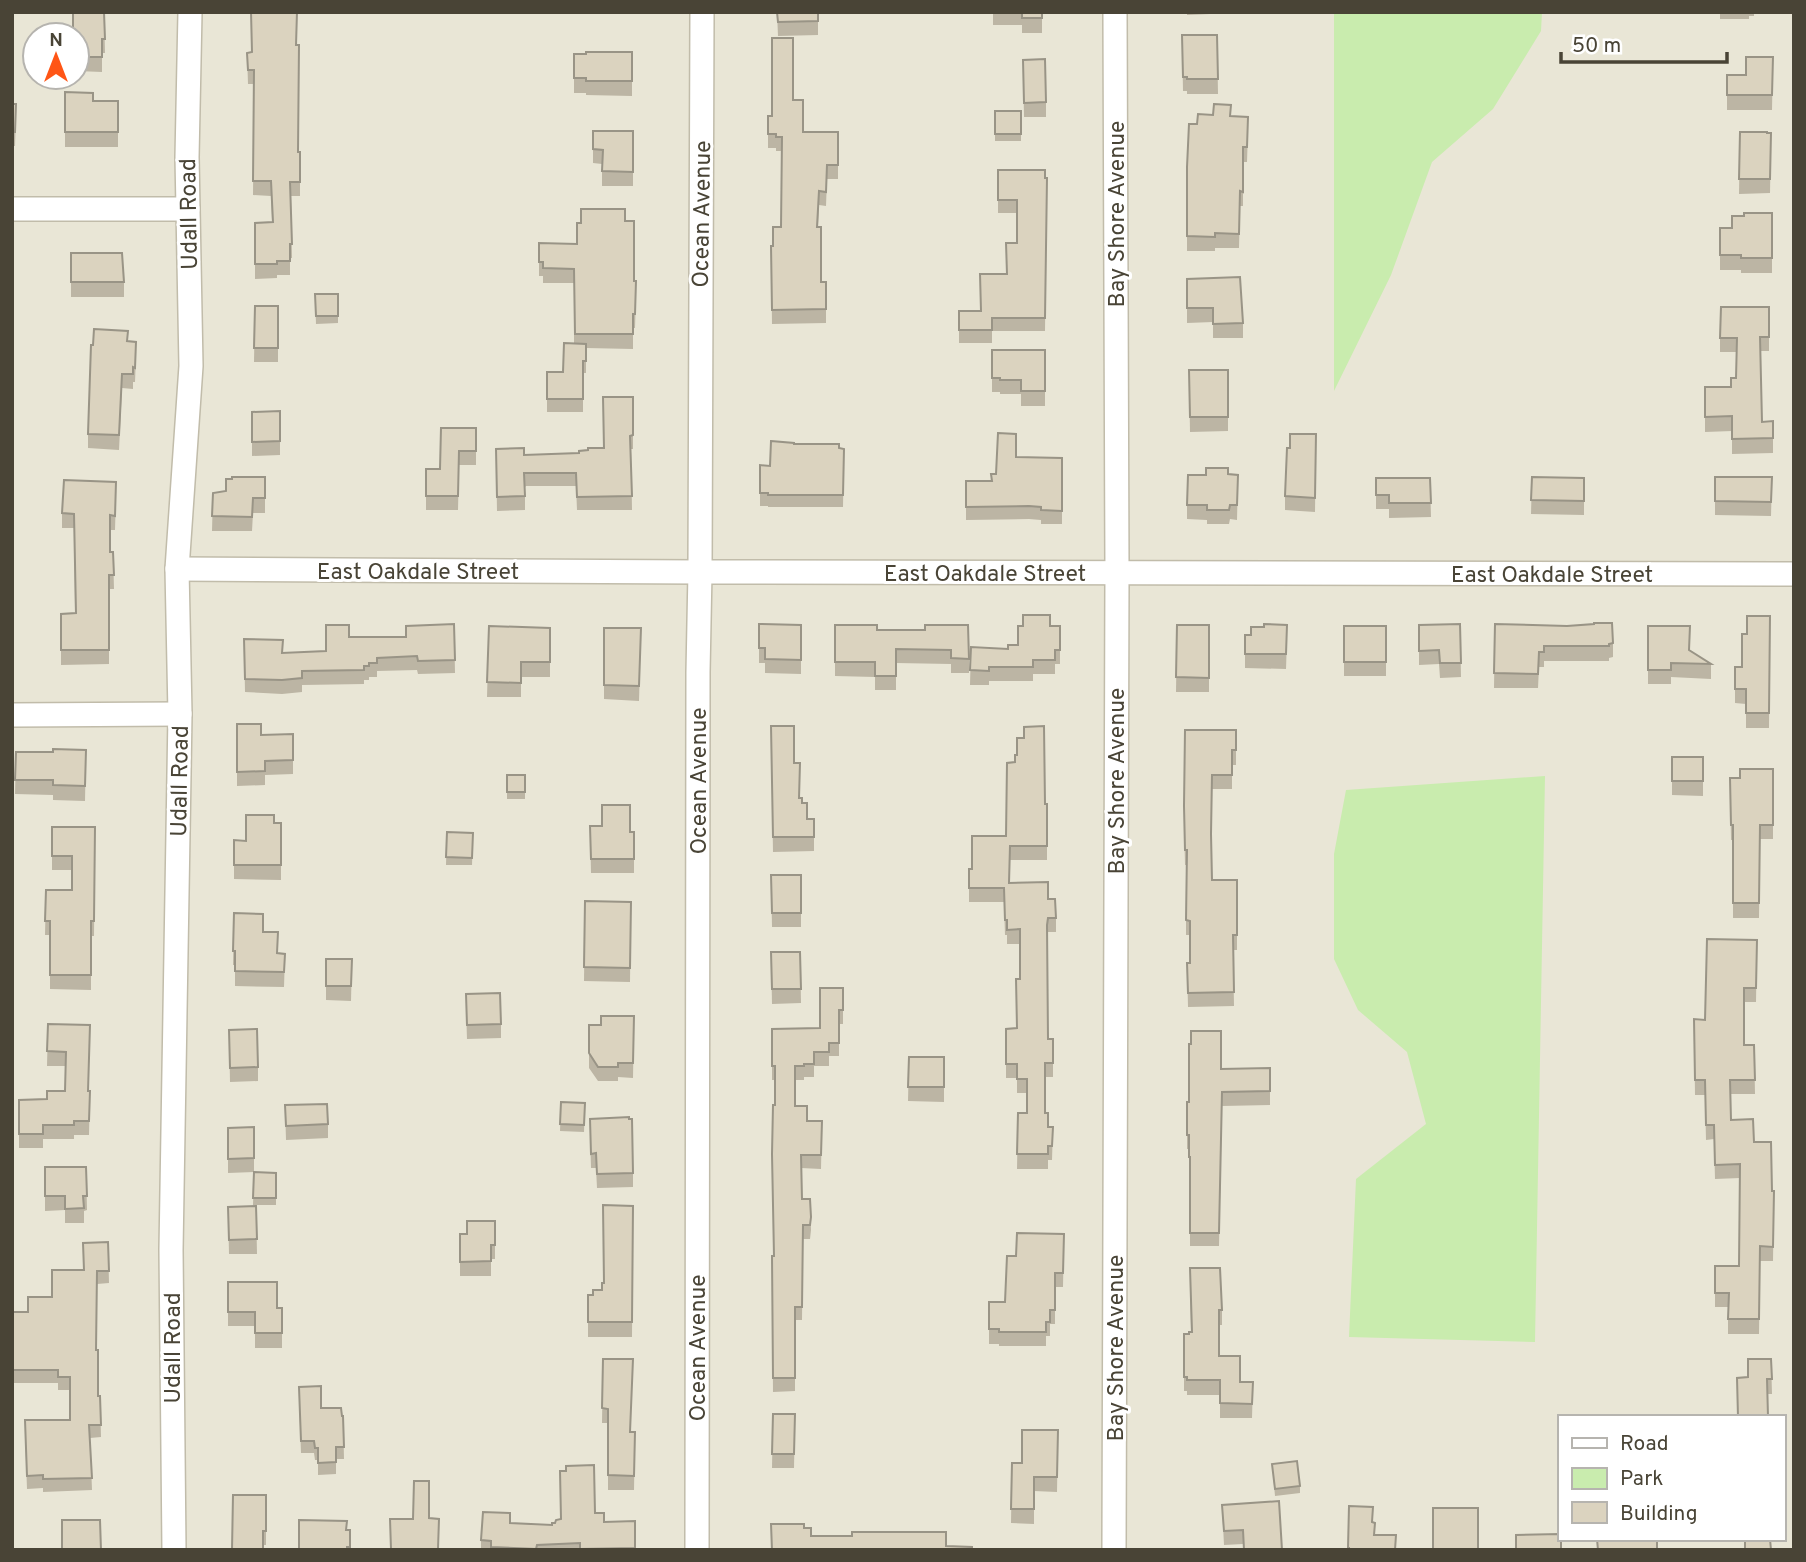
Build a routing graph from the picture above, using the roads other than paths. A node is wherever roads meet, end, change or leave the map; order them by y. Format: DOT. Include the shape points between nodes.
graph roads {
  1 [pos="190,12"];
  2 [pos="702,12"];
  3 [pos="1115,12"];
  4 [pos="12,209"];
  5 [pos="188,209"];
  6 [pos="177,569"];
  7 [pos="700,572"];
  8 [pos="1117,573"];
  9 [pos="1794,575"];
  10 [pos="180,714"];
  11 [pos="12,715"];
  12 [pos="174,1550"];
  13 [pos="697,1550"];
  14 [pos="1114,1550"];
  1 -- 5 [label="street, Udall Road"];
  2 -- 7 [label="street, Ocean Avenue"];
  3 -- 8 [label="street, Bay Shore Avenue"];
  4 -- 5 [label="street"];
  5 -- 6 [label="street, Udall Road" via="191,366"];
  6 -- 7 [label="street, East Oakdale Street"];
  6 -- 10 [label="street, Udall Road"];
  7 -- 8 [label="street, East Oakdale Street"];
  7 -- 13 [label="street, Ocean Avenue"];
  8 -- 9 [label="street, East Oakdale Street"];
  8 -- 14 [label="street, Bay Shore Avenue"];
  10 -- 11 [label="street"];
  10 -- 12 [label="street, Udall Road" via="172,1250"];
}
